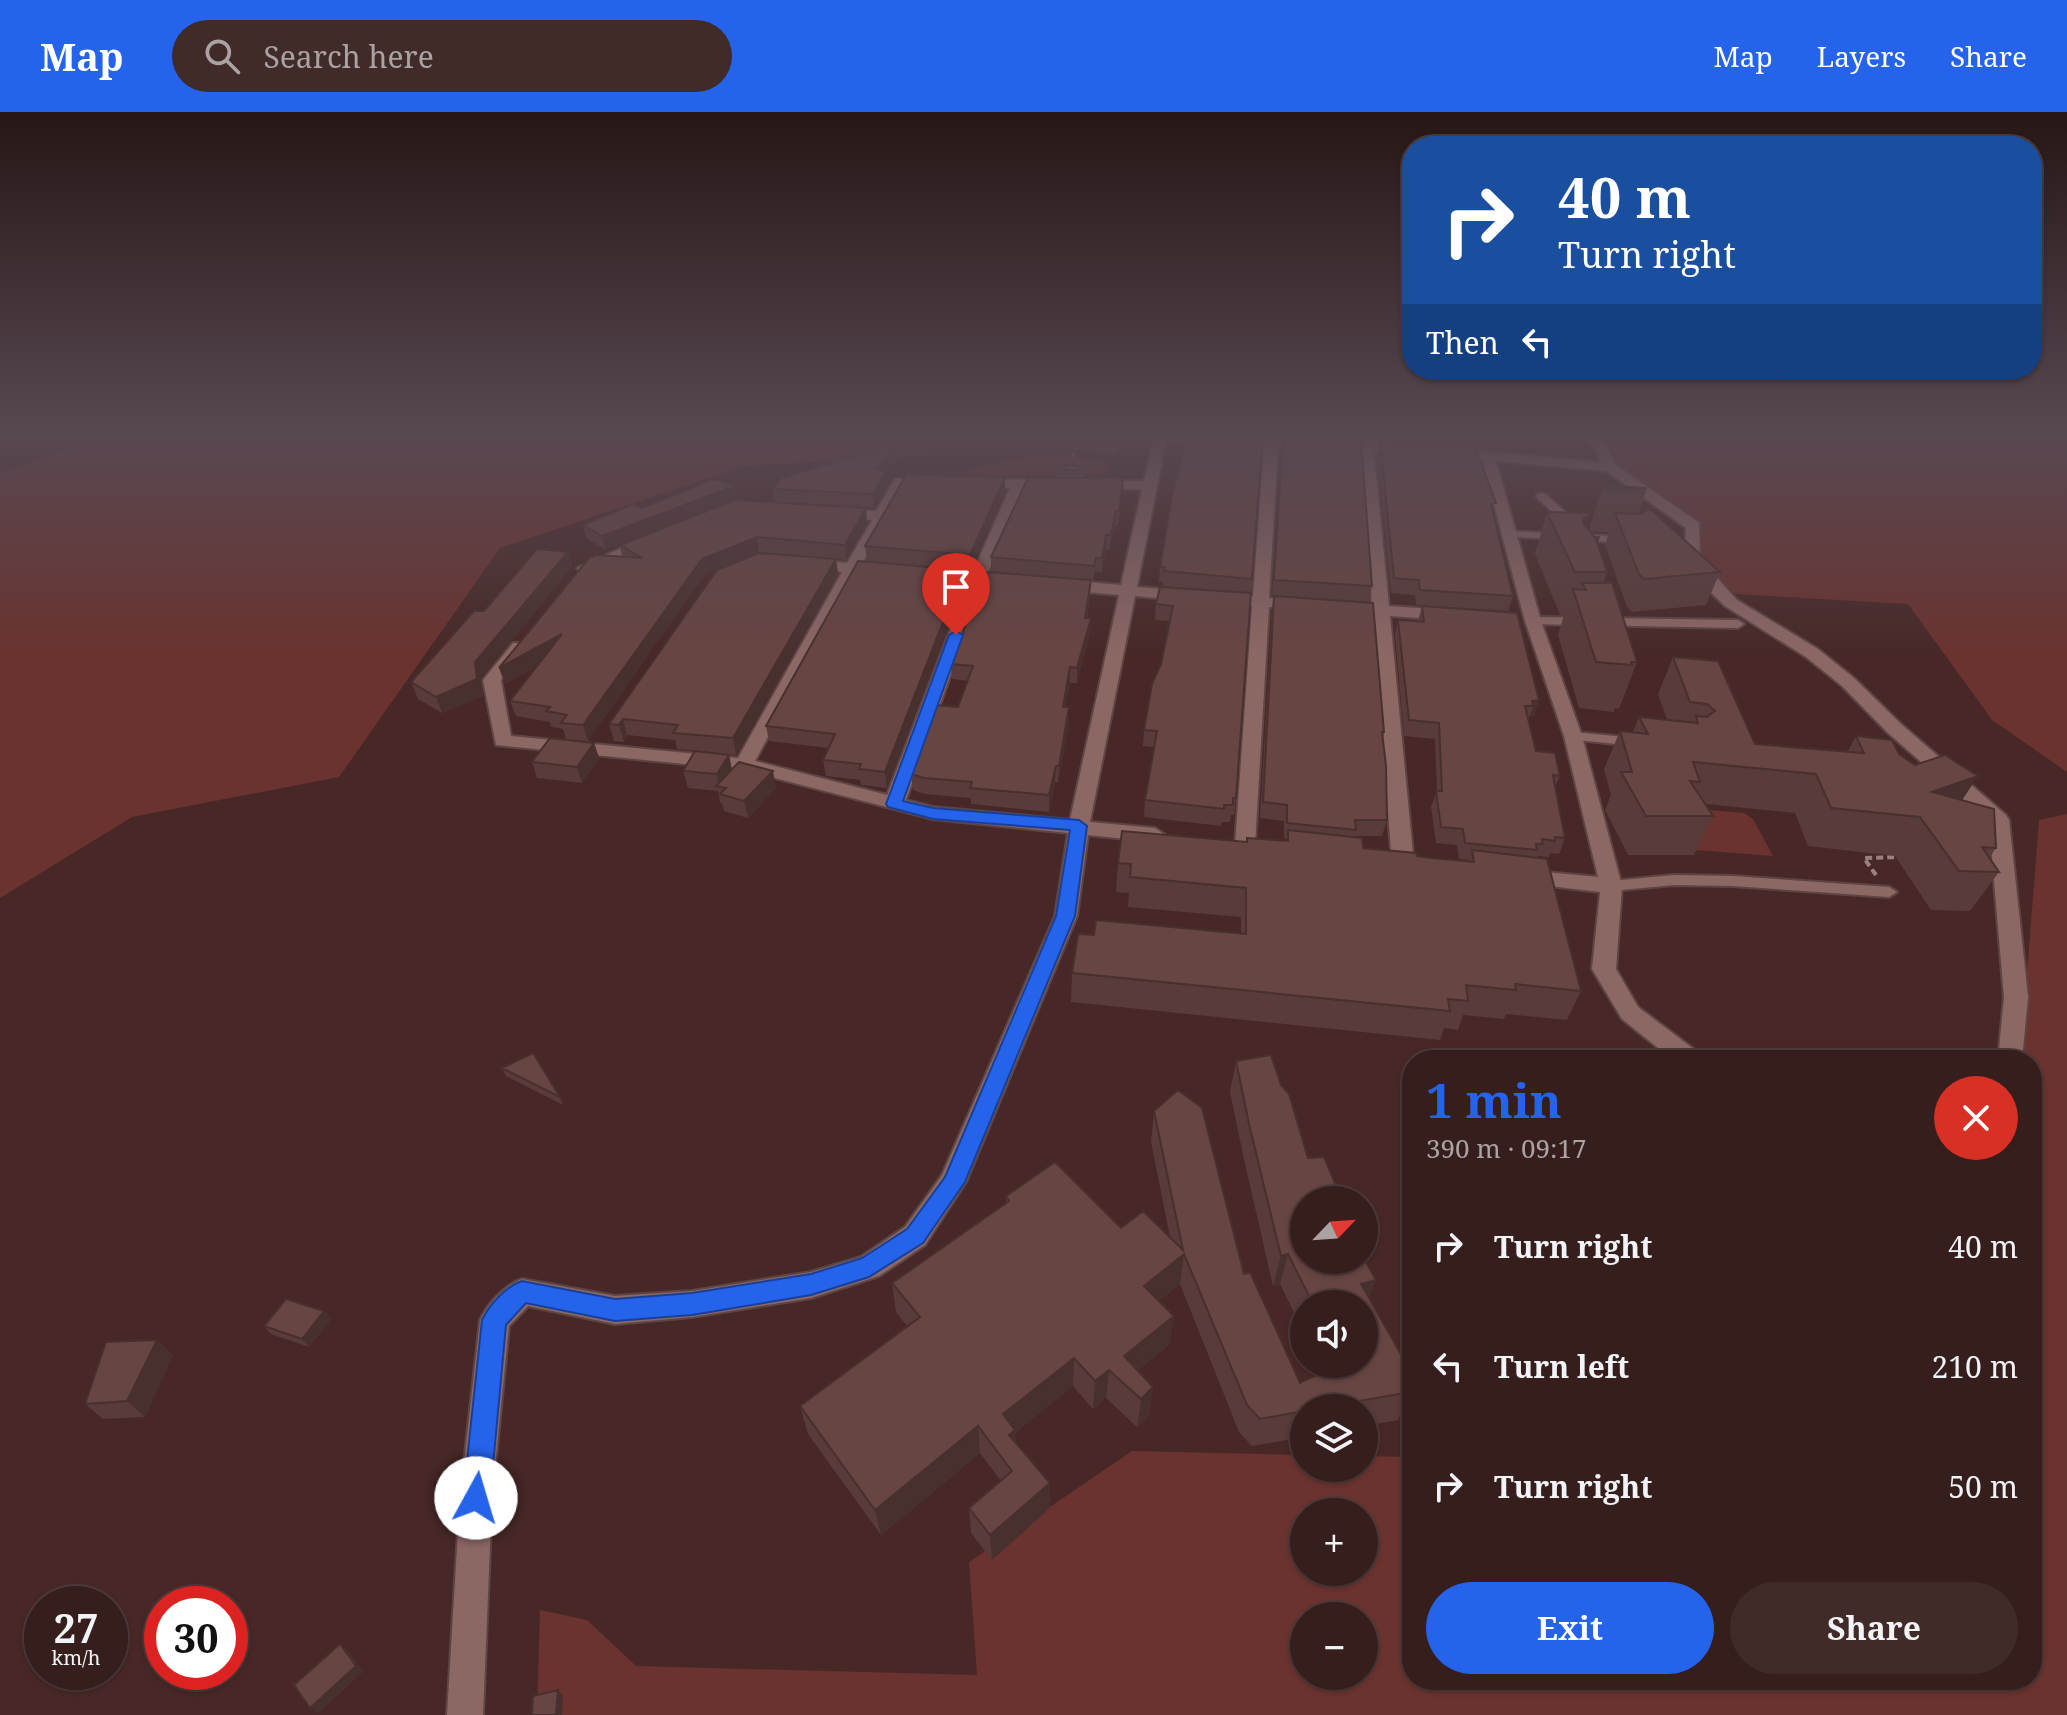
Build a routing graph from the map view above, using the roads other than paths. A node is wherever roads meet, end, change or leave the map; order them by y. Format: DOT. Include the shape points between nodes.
graph roads {
  1 [pos="884,508"];
  2 [pos="1008,508"];
  3 [pos="1145,508"];
  4 [pos="1265,508"];
  5 [pos="1368,508"];
  6 [pos="1501,508"];
  7 [pos="1554,508"];
  8 [pos="1668,508"];
  9 [pos="821,512"];
  10 [pos="879,516"];
  11 [pos="667,534"];
  12 [pos="1507,534"];
  13 [pos="1586,536"];
  14 [pos="1630,540"];
  15 [pos="790,563"];
  16 [pos="852,568"];
  17 [pos="576,578"];
  18 [pos="977,579"];
  19 [pos="1126,590"];
  20 [pos="1258,602"];
  21 [pos="1618,609"];
  22 [pos="1381,610"];
  23 [pos="1457,615"];
  24 [pos="1525,621"];
  25 [pos="1629,621"];
  26 [pos="1738,624"];
  27 [pos="529,635"];
  28 [pos="1573,736"];
  29 [pos="1645,744"];
  30 [pos="744,764"];
  31 [pos="894,804"];
  32 [pos="1079,826"];
  33 [pos="1169,836"];
  34 [pos="1245,845"];
  35 [pos="1403,864"];
  36 [pos="1507,875"];
  37 [pos="1611,886"];
  38 [pos="1889,892"];
  39 [pos="1677,1050"];
  40 [pos="2011,1050"];
  41 [pos="465,1715"];
  1 -- 10 [label="street"];
  2 -- 18 [label="street"];
  3 -- 19 [label="street"];
  4 -- 20 [label="street"];
  5 -- 22 [label="street"];
  6 -- 12 [label="street"];
  7 -- 13 [label="lane"];
  8 -- 40 [label="street" via="1694,526 1692,559 1731,603 1848,682 1999,820 2016,997"];
  9 -- 10 [label="street"];
  10 -- 16 [label="street"];
  11 -- 17 [label="street" via="585,567"];
  12 -- 13 [label="lane"];
  12 -- 24 [label="street"];
  13 -- 14 [label="lane"];
  15 -- 16 [label="street"];
  16 -- 18 [label="street"];
  16 -- 30 [label="street"];
  18 -- 19 [label="street"];
  18 -- 31 [label="street"];
  19 -- 20 [label="street"];
  19 -- 32 [label="street"];
  20 -- 22 [label="street"];
  20 -- 34 [label="street"];
  21 -- 25 [label="lane"];
  22 -- 23 [label="street"];
  22 -- 35 [label="street"];
  24 -- 25 [label="lane"];
  24 -- 28 [label="street"];
  25 -- 26 [label="lane"];
  27 -- 30 [label="street" via="492,680 503,741 599,742"];
  28 -- 29 [label="lane"];
  28 -- 37 [label="street"];
  30 -- 31 [label="street"];
  31 -- 32 [label="street" via="933,813"];
  32 -- 33 [label="street"];
  32 -- 41 [label="street" via="1066,916 953,1182 915,1236 869,1267 811,1285 615,1310 522,1292 495,1320 476,1498"];
  36 -- 37 [label="street"];
  37 -- 38 [label="lane" via="1732,881"];
  37 -- 39 [label="street" via="1604,969 1630,1013"];
}
